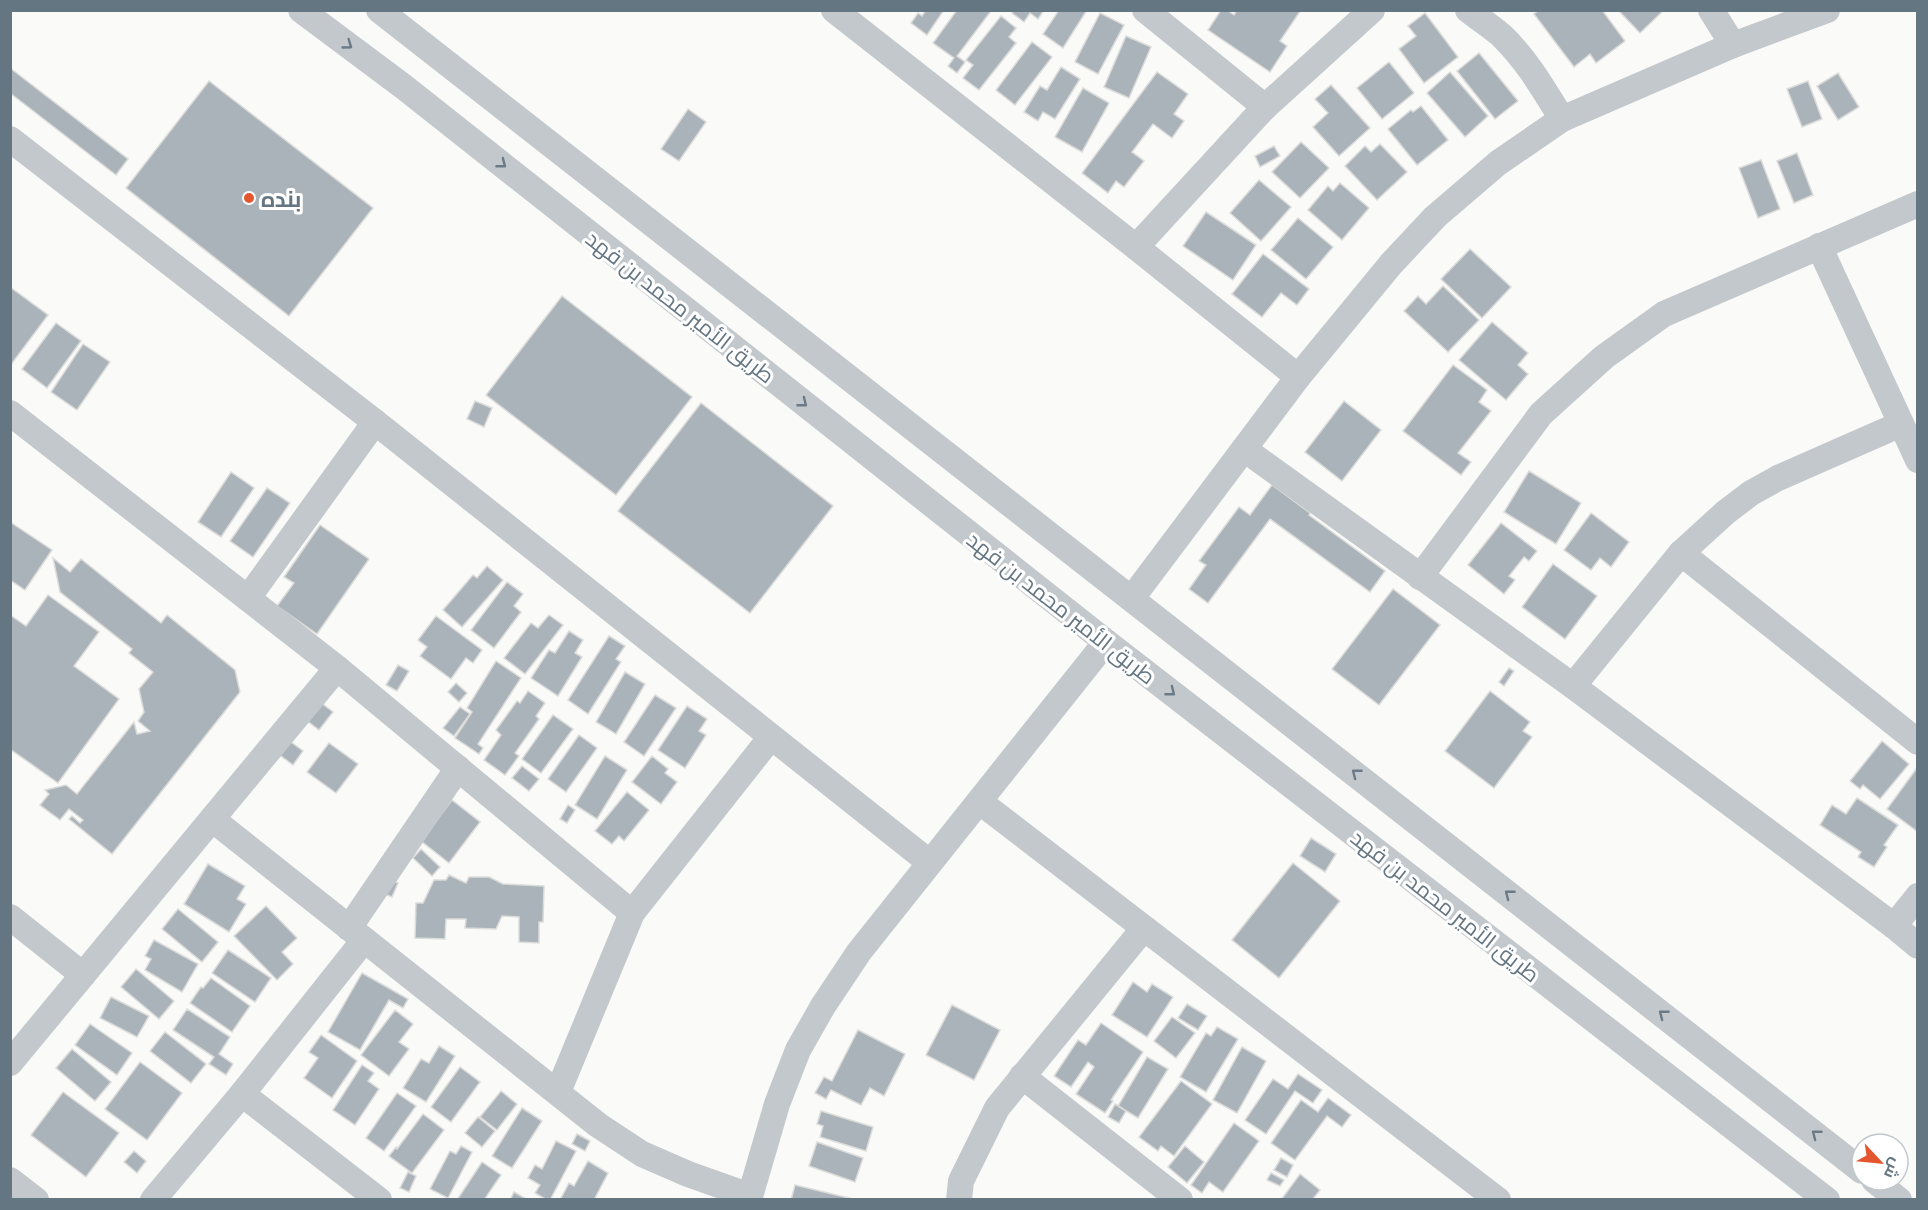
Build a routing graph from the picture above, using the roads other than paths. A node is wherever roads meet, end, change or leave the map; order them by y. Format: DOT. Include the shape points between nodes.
graph roads {
  1 [pos="301,10"];
  2 [pos="379,10"];
  3 [pos="834,10"];
  4 [pos="1145,10"];
  5 [pos="1372,10"];
  6 [pos="1468,10"];
  7 [pos="1711,10"];
  8 [pos="1827,10"];
  9 [pos="1733,45"];
  10 [pos="1265,107"];
  11 [pos="1562,119"];
  12 [pos="10,138"];
  13 [pos="1917,204"];
  14 [pos="1819,246"];
  15 [pos="1136,247"];
  16 [pos="1299,377"];
  17 [pos="10,413"];
  18 [pos="375,422"];
  19 [pos="1901,424"];
  20 [pos="1244,449"];
  21 [pos="1917,460"];
  22 [pos="1681,553"];
  23 [pos="1420,578"];
  24 [pos="248,598"];
  25 [pos="1132,598"];
  26 [pos="1106,642"];
  27 [pos="337,668"];
  28 [pos="1573,686"];
  29 [pos="771,737"];
  30 [pos="1917,742"];
  31 [pos="458,768"];
  32 [pos="980,802"];
  33 [pos="212,819"];
  34 [pos="929,862"];
  35 [pos="1917,896"];
  36 [pos="632,912"];
  37 [pos="10,917"];
  38 [pos="1894,926"];
  39 [pos="1144,928"];
  40 [pos="357,934"];
  41 [pos="1917,946"];
  42 [pos="82,975"];
  43 [pos="10,1063"];
  44 [pos="1022,1076"];
  45 [pos="558,1092"];
  46 [pos="242,1094"];
  47 [pos="1850,1162"];
  48 [pos="10,1180"];
  49 [pos="750,1198"];
  50 [pos="36,1200"];
  51 [pos="153,1200"];
  52 [pos="379,1200"];
  53 [pos="959,1200"];
  54 [pos="1180,1200"];
  55 [pos="1498,1200"];
  56 [pos="1827,1200"];
  1 -- 26 [label="street, طريق الأمير محمد بن فهد, one-way" via="404,87"];
  2 -- 25 [label="street"];
  3 -- 15 [label="street"];
  4 -- 10 [label="street"];
  5 -- 10 [label="street"];
  6 -- 11 [label="street" via="1517,52"];
  7 -- 9 [label="street"];
  8 -- 9 [label="street"];
  9 -- 11 [label="street"];
  10 -- 15 [label="street"];
  11 -- 16 [label="street" via="1498,163 1436,217 1390,264"];
  12 -- 18 [label="street"];
  13 -- 14 [label="street"];
  14 -- 19 [label="street"];
  14 -- 23 [label="street" via="1664,314 1604,357 1541,414"];
  15 -- 16 [label="street"];
  16 -- 20 [label="street"];
  17 -- 24 [label="street"];
  18 -- 24 [label="street"];
  18 -- 29 [label="street"];
  19 -- 21 [label="street"];
  19 -- 22 [label="street" via="1778,478 1704,530"];
  20 -- 23 [label="street"];
  20 -- 25 [label="street"];
  22 -- 28 [label="street"];
  22 -- 30 [label="street"];
  23 -- 28 [label="street"];
  24 -- 27 [label="street"];
  47 -- 25 [label="street, one-way"];
  26 -- 32 [label="street"];
  26 -- 56 [label="street, طريق الأمير محمد بن فهد, one-way"];
  27 -- 31 [label="street"];
  27 -- 33 [label="street"];
  28 -- 38 [label="street"];
  29 -- 34 [label="street"];
  29 -- 36 [label="street"];
  31 -- 36 [label="street"];
  31 -- 40 [label="street"];
  32 -- 34 [label="street"];
  32 -- 39 [label="street"];
  33 -- 40 [label="street"];
  33 -- 42 [label="street"];
  34 -- 49 [label="street" via="860,952 798,1050 777,1104"];
  35 -- 38 [label="street"];
  36 -- 45 [label="street"];
  37 -- 42 [label="street"];
  38 -- 41 [label="street"];
  39 -- 44 [label="street"];
  39 -- 55 [label="street"];
  40 -- 45 [label="street"];
  40 -- 46 [label="street"];
  42 -- 43 [label="street"];
  44 -- 53 [label="street" via="997,1108 961,1181"];
  44 -- 54 [label="street"];
  45 -- 49 [label="street" via="642,1154"];
  46 -- 51 [label="street"];
  46 -- 52 [label="street"];
  48 -- 50 [label="street"];
}
